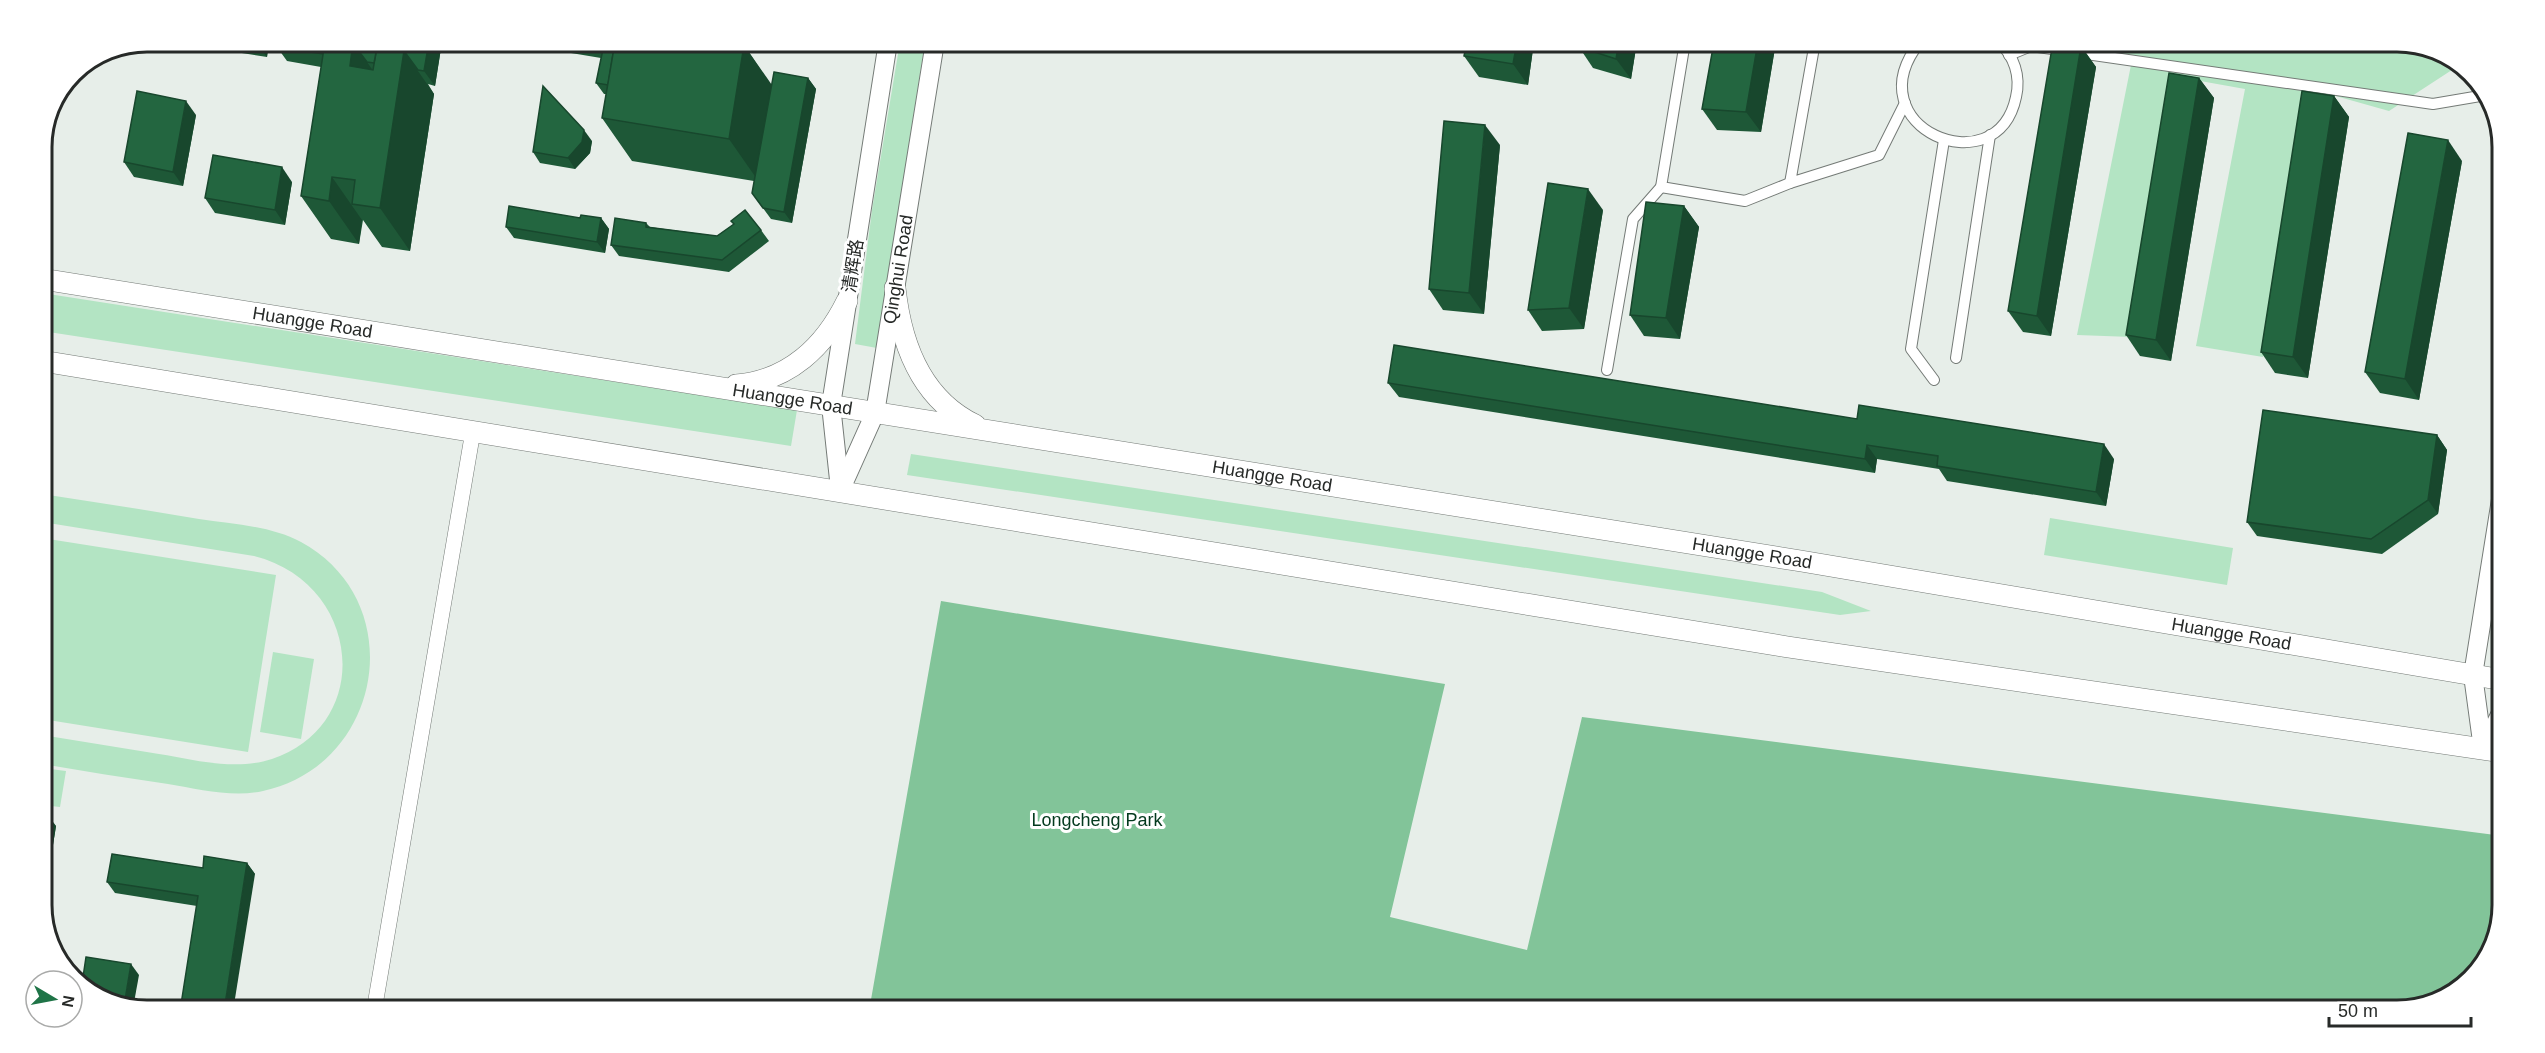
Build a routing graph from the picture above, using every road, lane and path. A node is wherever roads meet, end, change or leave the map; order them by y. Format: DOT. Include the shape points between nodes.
graph roads {
  1 [pos="886,52"];
  2 [pos="932,52"];
  3 [pos="1683,52"];
  4 [pos="1813,52"];
  5 [pos="1912,52"];
  6 [pos="2007,52"];
  7 [pos="2016,52"];
  8 [pos="2073,52"];
  9 [pos="2009,55"];
  10 [pos="2478,96"];
  11 [pos="1905,103"];
  12 [pos="1990,135"];
  13 [pos="1944,140"];
  14 [pos="1790,183"];
  15 [pos="1661,187"];
  16 [pos="53,281"];
  17 [pos="895,288"];
  18 [pos="847,301"];
  19 [pos="1956,358"];
  20 [pos="53,363"];
  21 [pos="1607,369"];
  22 [pos="1934,380"];
  23 [pos="716,387"];
  24 [pos="831,405"];
  25 [pos="875,412"];
  26 [pos="986,430"];
  27 [pos="473,431"];
  28 [pos="840,491"];
  29 [pos="2492,556"];
  30 [pos="2473,675"];
  31 [pos="2492,678"];
  32 [pos="2492,747"];
  33 [pos="2492,751"];
  34 [pos="376,1000"];
  1 -- 18 [label="street, 清辉路"];
  2 -- 17 [label="street, Qinghui Road"];
  3 -- 15 [label="street"];
  4 -- 14 [label="street"];
  5 -- 11 [label="street" via="1902,76"];
  6 -- 9 [label="street"];
  7 -- 9 [label="street"];
  8 -- 10 [label="street" via="2433,104"];
  9 -- 12 [label="street" via="2016,67 2018,87 2014,106"];
  11 -- 13 [label="street" via="1920,128"];
  11 -- 14 [label="street" via="1879,155"];
  12 -- 13 [label="street" via="1973,142"];
  12 -- 19 [label="street"];
  13 -- 22 [label="street" via="1911,349"];
  14 -- 15 [label="street" via="1745,201"];
  15 -- 21 [label="street" via="1633,219"];
  16 -- 23 [label="main road, Huangge Road"];
  17 -- 25 [label="street, Qinghui Road"];
  17 -- 26 [label="main road" via="903,336 917,369 947,407"];
  18 -- 23 [label="main road" via="833,329 791,367 760,380"];
  18 -- 24 [label="street, 清辉路"];
  20 -- 27 [label="main road"];
  23 -- 24 [label="main road, Huangge Road"];
  24 -- 25 [label="main road, Huangge Road"];
  24 -- 28 [label="street, 清辉路"];
  25 -- 26 [label="main road, Huangge Road"];
  25 -- 28 [label="street, Qinghui Road"];
  26 -- 30 [label="main road, Huangge Road" via="1790,559"];
  27 -- 28 [label="main road"];
  27 -- 34 [label="street"];
  28 -- 33 [label="main road" via="1788,646"];
  29 -- 30 [label="street"];
  30 -- 31 [label="main road, Huangge Road"];
  30 -- 32 [label="street"];
}
